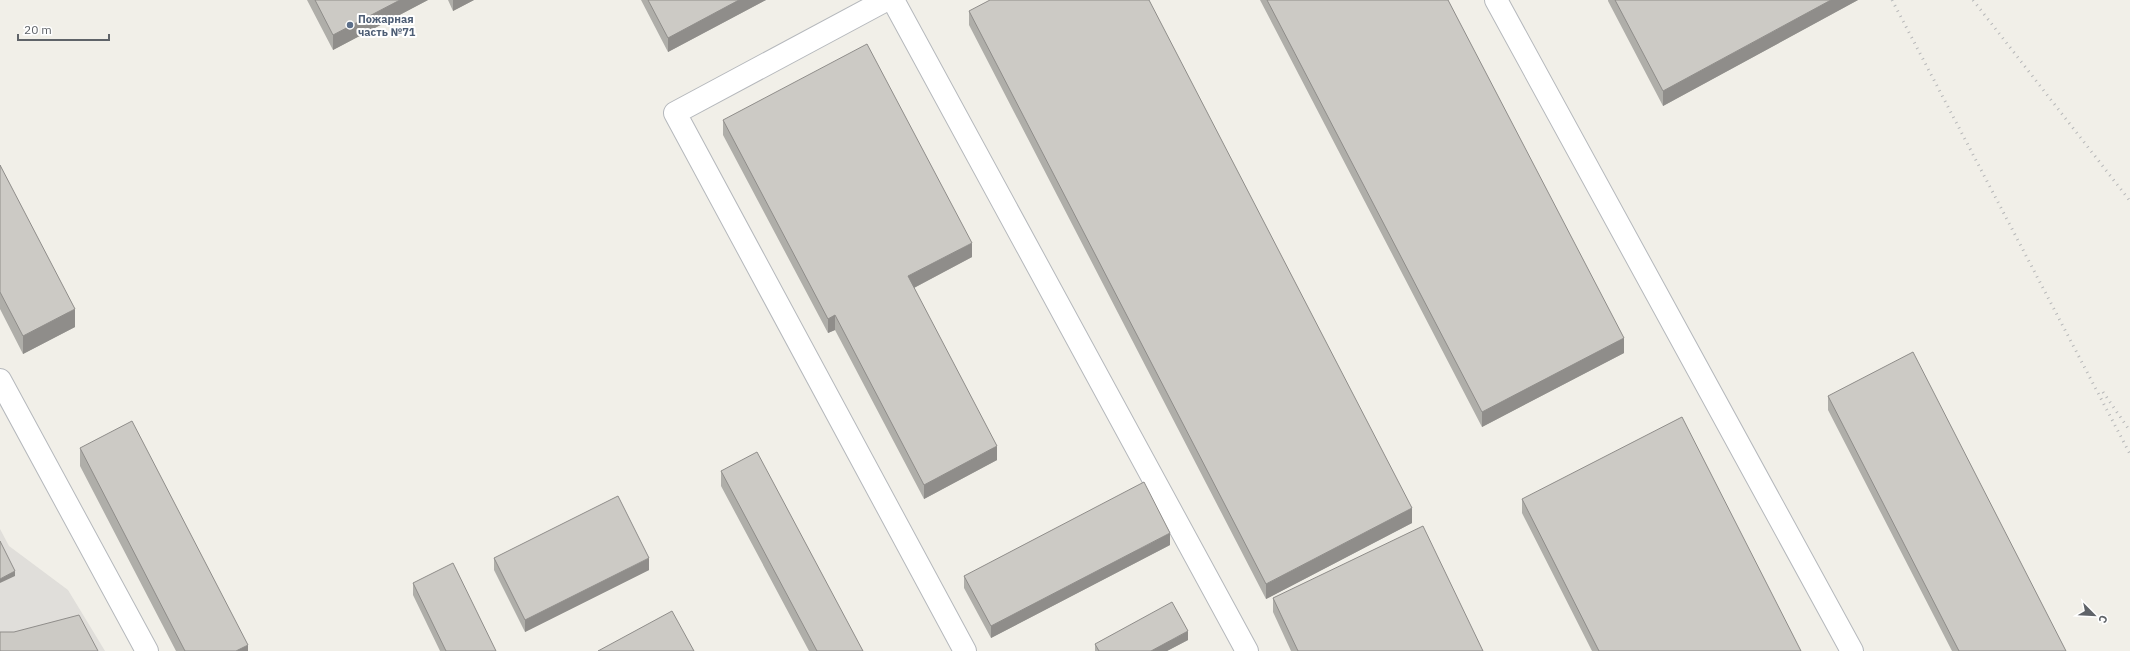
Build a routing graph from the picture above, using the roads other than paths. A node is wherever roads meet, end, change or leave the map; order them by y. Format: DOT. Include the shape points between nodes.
graph roads {
  1 [pos="886,0"];
  2 [pos="893,0"];
  3 [pos="1496,0"];
  4 [pos="0,380"];
  5 [pos="147,651"];
  6 [pos="965,651"];
  7 [pos="1247,651"];
  8 [pos="1852,651"];
  1 -- 6 [label="street" via="675,113"];
  2 -- 7 [label="street"];
  3 -- 8 [label="street"];
  4 -- 5 [label="street"];
}
